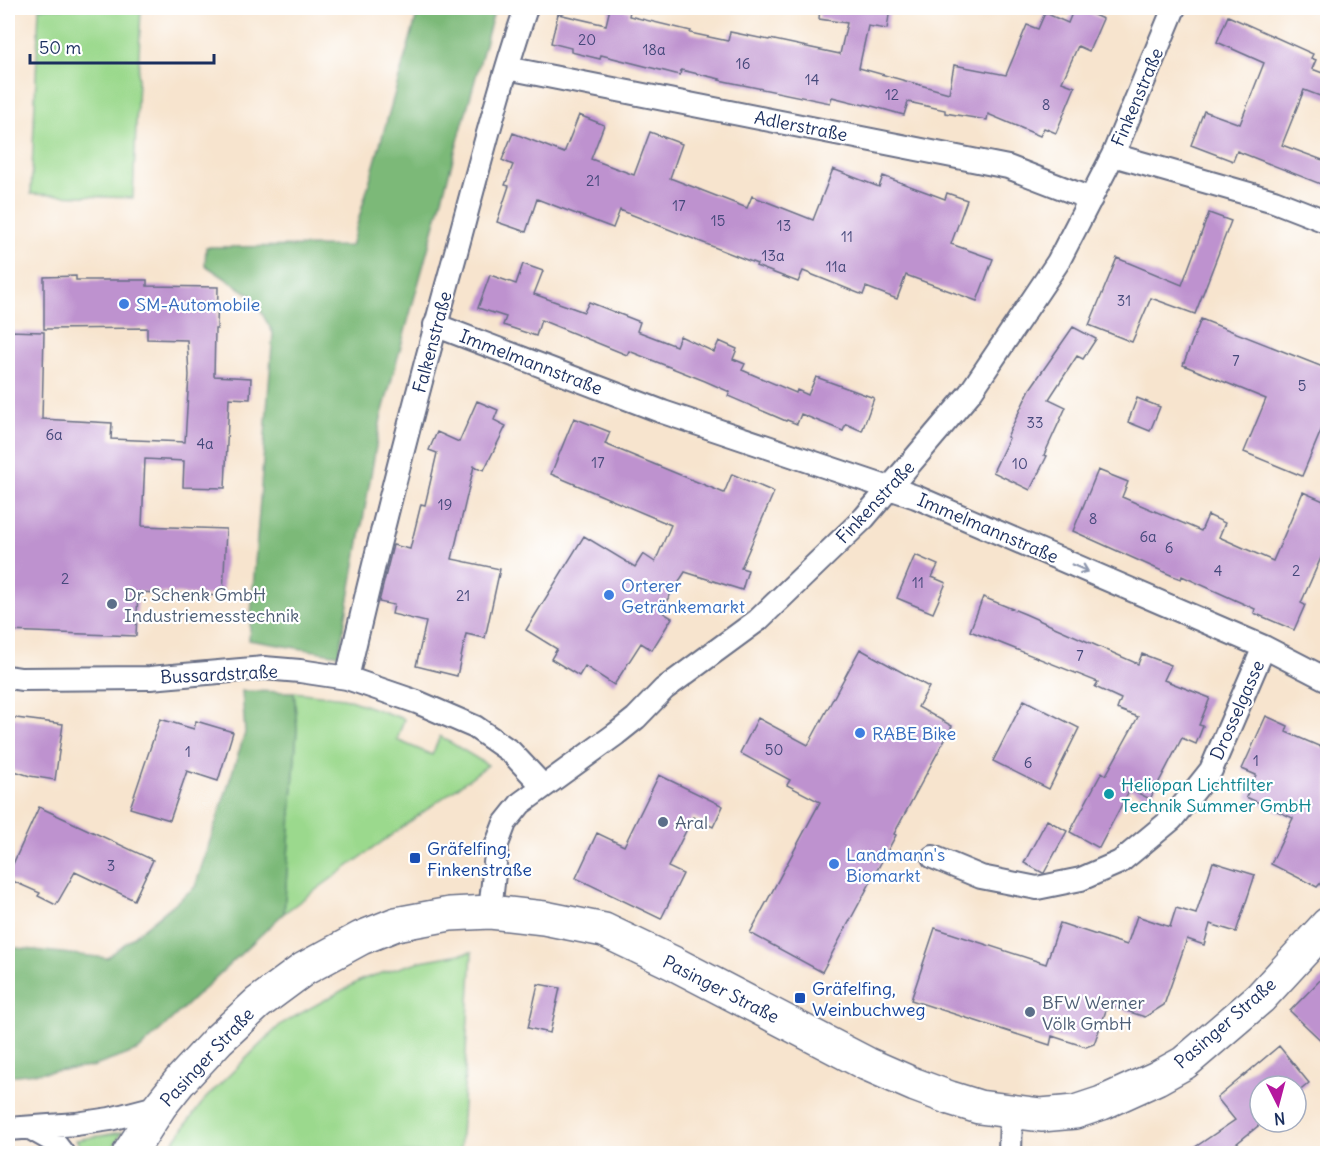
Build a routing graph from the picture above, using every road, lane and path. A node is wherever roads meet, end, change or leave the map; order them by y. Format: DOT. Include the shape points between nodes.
graph roads {
  1 [pos="526,8"];
  2 [pos="1174,8"];
  3 [pos="507,68"];
  4 [pos="1113,155"];
  5 [pos="1092,199"];
  6 [pos="1328,222"];
  7 [pos="435,325"];
  8 [pos="891,488"];
  9 [pos="1264,647"];
  10 [pos="8,678"];
  11 [pos="347,678"];
  12 [pos="1328,680"];
  13 [pos="543,786"];
  14 [pos="933,857"];
  15 [pos="490,912"];
  16 [pos="1328,924"];
  17 [pos="160,1106"];
  18 [pos="1011,1112"];
  19 [pos="19,1129"];
  20 [pos="63,1154"];
  21 [pos="129,1154"];
  22 [pos="1010,1154"];
  1 -- 3 [label="street, Falkenstraße"];
  2 -- 4 [label="street, Finkenstraße"];
  3 -- 5 [label="street, Adlerstraße" via="1008,167"];
  3 -- 7 [label="street, Falkenstraße"];
  4 -- 5 [label="street, Finkenstraße"];
  4 -- 6 [label="street" via="1274,201"];
  5 -- 8 [label="street, Finkenstraße" via="1058,262 970,393"];
  7 -- 8 [label="street, Immelmannstraße" via="663,412"];
  7 -- 11 [label="street, Falkenstraße"];
  8 -- 9 [label="street, Immelmannstraße, one-way"];
  8 -- 13 [label="street, Finkenstraße" via="758,620 664,689 636,718"];
  9 -- 12 [label="street, Immelmannstraße"];
  9 -- 14 [label="street, Drosselgasse" via="1210,770 1172,819 1120,862 1081,879 1038,888 981,877"];
  10 -- 11 [label="street, Bussardstraße" via="150,678 264,668"];
  11 -- 13 [label="street, Bussardstraße" via="475,727 511,752"];
  13 -- 15 [label="street, Finkenstraße" via="521,803 505,823 497,844"];
  15 -- 17 [label="main road, Pasinger Straße" via="450,914 396,924 304,969 258,1003 218,1040"];
  15 -- 18 [label="main road, Pasinger Straße" via="604,930 867,1064 950,1098"];
  16 -- 18 [label="main road, Pasinger Straße" via="1260,998 1184,1063 1128,1092 1075,1112"];
  17 -- 19 [label="street" via="110,1119"];
  17 -- 21 [label="main road, Pasinger Straße"];
  18 -- 22 [label="street"];
  19 -- 20 [label="street" via="52,1141"];
}
